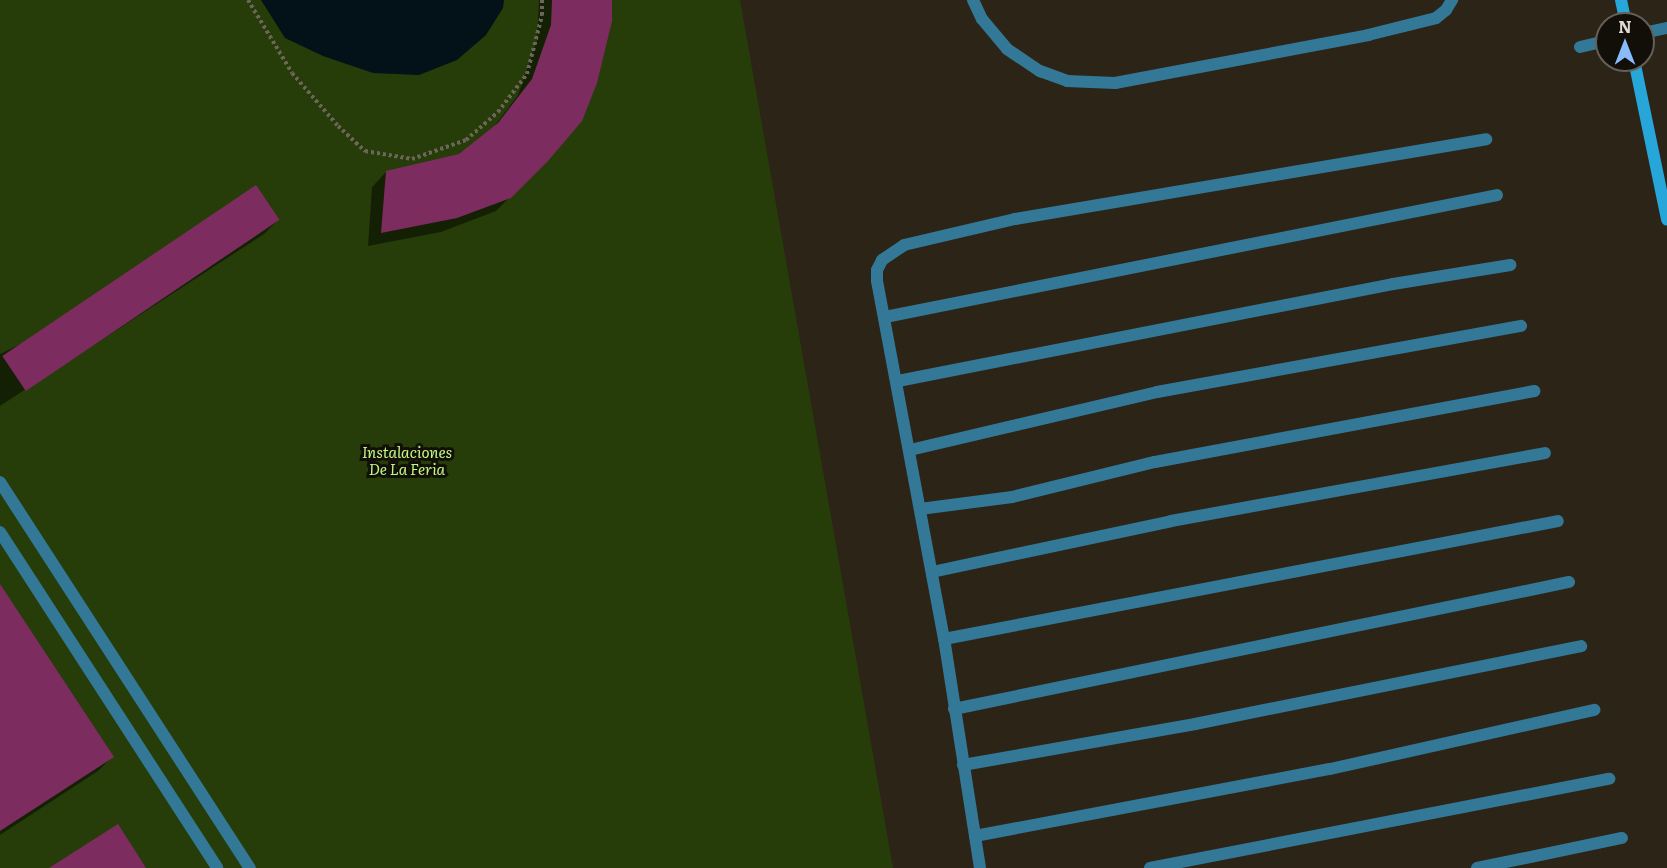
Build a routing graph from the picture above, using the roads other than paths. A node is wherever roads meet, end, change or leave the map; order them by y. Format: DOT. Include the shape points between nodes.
graph roads {
  1 [pos="973,0"];
  2 [pos="1452,0"];
  3 [pos="1595,44"];
  4 [pos="1580,47"];
  5 [pos="1636,72"];
  6 [pos="1486,139"];
  7 [pos="1497,195"];
  8 [pos="1667,220"];
  9 [pos="1510,265"];
  10 [pos="885,317"];
  11 [pos="1521,326"];
  12 [pos="898,381"];
  13 [pos="1534,391"];
  14 [pos="910,450"];
  15 [pos="1545,453"];
  16 [pos="0,482"];
  17 [pos="920,509"];
  18 [pos="1558,521"];
  19 [pos="0,532"];
  20 [pos="932,572"];
  21 [pos="1569,582"];
  22 [pos="944,639"];
  23 [pos="1581,646"];
  24 [pos="954,709"];
  25 [pos="1594,710"];
  26 [pos="963,765"];
  27 [pos="1609,779"];
  28 [pos="975,836"];
  29 [pos="1622,838"];
  30 [pos="217,868"];
  31 [pos="250,868"];
  32 [pos="980,868"];
  33 [pos="1150,868"];
  34 [pos="1477,868"];
  1 -- 2 [label="street" via="982,19 1007,49 1040,71 1067,81 1115,83 1436,18"];
  3 -- 4 [label="street"];
  5 -- 8 [label="main road"];
  6 -- 10 [label="street" via="1015,219 904,245 882,260 878,270"];
  7 -- 10 [label="street"];
  9 -- 12 [label="street" via="1393,284"];
  10 -- 12 [label="street"];
  11 -- 14 [label="street" via="1156,392"];
  12 -- 14 [label="street"];
  13 -- 17 [label="street" via="1155,462 1012,497"];
  14 -- 17 [label="street"];
  15 -- 20 [label="street" via="1171,520"];
  16 -- 31 [label="street"];
  17 -- 20 [label="street"];
  18 -- 22 [label="street"];
  19 -- 30 [label="street"];
  20 -- 22 [label="street"];
  21 -- 24 [label="street"];
  22 -- 24 [label="street"];
  23 -- 26 [label="street" via="1195,724"];
  24 -- 26 [label="street"];
  25 -- 28 [label="street" via="1330,769"];
  26 -- 28 [label="street"];
  27 -- 33 [label="street"];
  28 -- 32 [label="street"];
  29 -- 34 [label="street"];
}
